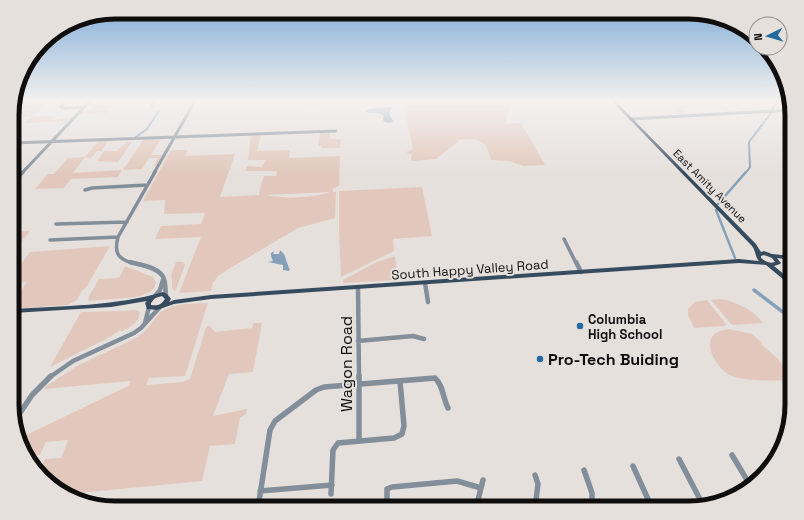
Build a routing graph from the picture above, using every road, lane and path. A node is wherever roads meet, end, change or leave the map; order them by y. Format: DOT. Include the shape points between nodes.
graph roads {
  1 [pos="68,125"];
  2 [pos="181,125"];
  3 [pos="636,125"];
  4 [pos="336,132"];
  5 [pos="174,137"];
  6 [pos="52,142"];
  7 [pos="19,143"];
  8 [pos="19,177"];
  9 [pos="148,185"];
  10 [pos="85,190"];
  11 [pos="127,222"];
  12 [pos="56,224"];
  13 [pos="742,232"];
  14 [pos="118,237"];
  15 [pos="564,239"];
  16 [pos="50,240"];
  17 [pos="759,255"];
  18 [pos="771,255"];
  19 [pos="785,257"];
  20 [pos="739,261"];
  21 [pos="785,261"];
  22 [pos="766,263"];
  23 [pos="777,264"];
  24 [pos="581,272"];
  25 [pos="784,277"];
  26 [pos="164,278"];
  27 [pos="425,283"];
  28 [pos="358,287"];
  29 [pos="167,296"];
  30 [pos="153,297"];
  31 [pos="202,298"];
  32 [pos="428,302"];
  33 [pos="111,305"];
  34 [pos="148,306"];
  35 [pos="162,307"];
  36 [pos="19,311"];
  37 [pos="145,324"];
  38 [pos="424,339"];
  39 [pos="358,341"];
  40 [pos="400,381"];
  41 [pos="359,384"];
  42 [pos="448,408"];
  43 [pos="20,413"];
  44 [pos="360,441"];
  45 [pos="732,455"];
  46 [pos="679,459"];
  47 [pos="633,466"];
  48 [pos="584,470"];
  49 [pos="535,475"];
  50 [pos="483,480"];
  51 [pos="747,481"];
  52 [pos="332,485"];
  53 [pos="481,488"];
  54 [pos="260,491"];
  55 [pos="332,494"];
  56 [pos="700,500"];
  57 [pos="259,501"];
  58 [pos="386,501"];
  59 [pos="478,501"];
  60 [pos="536,501"];
  61 [pos="592,501"];
  62 [pos="649,501"];
  1 -- 6 [label="street"];
  2 -- 5 [label="street"];
  3 -- 13 [label="main road, East Amity Avenue"];
  4 -- 5 [label="street"];
  5 -- 6 [label="street"];
  5 -- 9 [label="street"];
  6 -- 7 [label="street"];
  6 -- 8 [label="street"];
  9 -- 10 [label="street"];
  9 -- 11 [label="street"];
  11 -- 12 [label="street"];
  11 -- 14 [label="street"];
  13 -- 17 [label="main road, East Amity Avenue" via="756,247"];
  13 -- 18 [label="main road, East Amity Avenue"];
  14 -- 16 [label="street"];
  14 -- 26 [label="street" via="116,249 120,256 127,261 155,270"];
  15 -- 24 [label="street"];
  17 -- 18 [label="main road, South Happy Valley Road"];
  17 -- 20 [label="main road, South Happy Valley Road"];
  17 -- 22 [label="main road, East Amity Avenue"];
  18 -- 19 [label="main road"];
  18 -- 23 [label="main road, East Amity Avenue" via="777,260"];
  20 -- 22 [label="main road, South Happy Valley Road"];
  20 -- 24 [label="main road, South Happy Valley Road"];
  21 -- 23 [label="main road"];
  22 -- 23 [label="main road, South Happy Valley Road"];
  22 -- 25 [label="main road"];
  23 -- 25 [label="main road"];
  24 -- 27 [label="main road, South Happy Valley Road"];
  26 -- 29 [label="street"];
  26 -- 30 [label="street" via="160,290"];
  27 -- 28 [label="main road, South Happy Valley Road"];
  27 -- 32 [label="street"];
  28 -- 31 [label="main road, South Happy Valley Road"];
  28 -- 39 [label="street, Wagon Road"];
  29 -- 30 [label="main road" via="160,294"];
  29 -- 31 [label="main road" via="175,299"];
  29 -- 35 [label="main road" via="167,301"];
  30 -- 33 [label="main road"];
  30 -- 34 [label="main road" via="148,301"];
  31 -- 35 [label="main road" via="174,302"];
  33 -- 34 [label="main road"];
  33 -- 36 [label="main road"];
  34 -- 35 [label="main road" via="154,309"];
  34 -- 37 [label="street"];
  35 -- 37 [label="street" via="153,313"];
  37 -- 43 [label="street" via="129,336 72,362 48,378"];
  38 -- 39 [label="street" via="413,336"];
  39 -- 41 [label="street, Wagon Road"];
  40 -- 41 [label="street"];
  40 -- 42 [label="street" via="431,378 438,380"];
  40 -- 44 [label="street" via="404,426 402,434 394,438"];
  41 -- 44 [label="street, Wagon Road"];
  41 -- 54 [label="street" via="320,388 275,421 270,430"];
  44 -- 52 [label="street" via="342,442 335,446"];
  45 -- 51 [label="street"];
  46 -- 56 [label="street"];
  47 -- 62 [label="street"];
  48 -- 61 [label="street"];
  49 -- 60 [label="street" via="538,484"];
  50 -- 53 [label="street"];
  52 -- 54 [label="street"];
  52 -- 55 [label="street"];
  53 -- 58 [label="street" via="457,481 386,487"];
  53 -- 59 [label="street"];
  54 -- 57 [label="street"];
}
